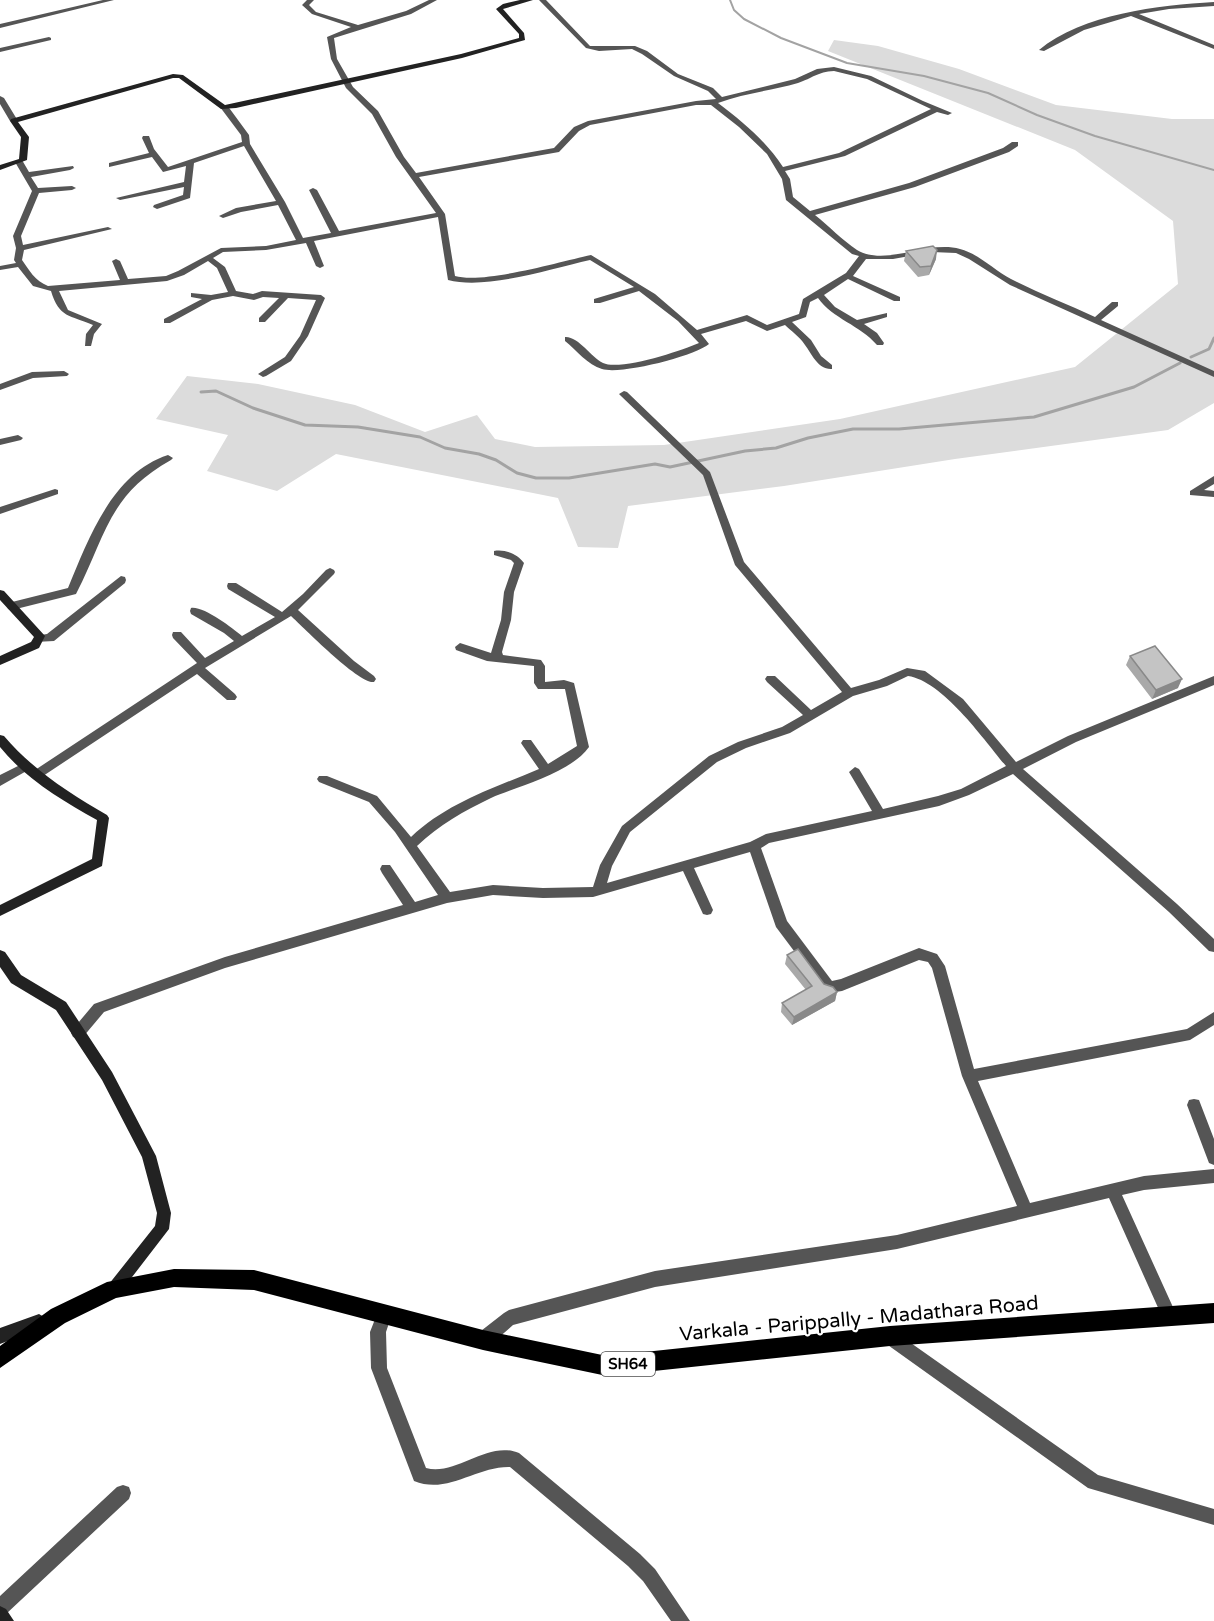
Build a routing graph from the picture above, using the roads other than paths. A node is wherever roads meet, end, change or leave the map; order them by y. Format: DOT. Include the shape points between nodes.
graph roads {
  1 [pos="111,0"];
  2 [pos="311,0"];
  3 [pos="434,0"];
  4 [pos="530,0"];
  5 [pos="542,0"];
  6 [pos="1214,4"];
  7 [pos="1132,13"];
  8 [pos="0,26"];
  9 [pos="359,28"];
  10 [pos="49,39"];
  11 [pos="1214,47"];
  12 [pos="0,50"];
  13 [pos="1041,50"];
  14 [pos="346,82"];
  15 [pos="0,98"];
  16 [pos="717,101"];
  17 [pos="224,107"];
  18 [pos="938,109"];
  19 [pos="948,112"];
  20 [pos="14,121"];
  21 [pos="146,138"];
  22 [pos="246,142"];
  23 [pos="1015,144"];
  24 [pos="153,154"];
  25 [pos="19,162"];
  26 [pos="190,163"];
  27 [pos="112,165"];
  28 [pos="0,168"];
  29 [pos="70,168"];
  30 [pos="781,170"];
  31 [pos="27,175"];
  32 [pos="414,176"];
  33 [pos="188,184"];
  34 [pos="72,188"];
  35 [pos="313,190"];
  36 [pos="36,191"];
  37 [pos="120,198"];
  38 [pos="280,202"];
  39 [pos="157,207"];
  40 [pos="441,214"];
  41 [pos="810,214"];
  42 [pos="223,216"];
  43 [pos="108,229"];
  44 [pos="336,234"];
  45 [pos="305,241"];
  46 [pos="20,248"];
  47 [pos="864,256"];
  48 [pos="207,257"];
  49 [pos="116,261"];
  50 [pos="21,264"];
  51 [pos="320,266"];
  52 [pos="0,268"];
  53 [pos="847,276"];
  54 [pos="125,282"];
  55 [pos="54,288"];
  56 [pos="639,288"];
  57 [pos="194,294"];
  58 [pos="232,294"];
  59 [pos="819,294"];
  60 [pos="287,295"];
  61 [pos="210,298"];
  62 [pos="897,299"];
  63 [pos="597,301"];
  64 [pos="1115,304"];
  65 [pos="225,306"];
  66 [pos="884,315"];
  67 [pos="262,320"];
  68 [pos="1096,320"];
  69 [pos="167,321"];
  70 [pos="787,322"];
  71 [pos="857,323"];
  72 [pos="696,333"];
  73 [pos="568,339"];
  74 [pos="880,343"];
  75 [pos="88,344"];
  76 [pos="829,367"];
  77 [pos="64,374"];
  78 [pos="263,374"];
  79 [pos="1214,374"];
  80 [pos="0,387"];
  81 [pos="624,394"];
  82 [pos="18,438"];
  83 [pos="0,442"];
  84 [pos="168,458"];
  85 [pos="1214,479"];
  86 [pos="55,492"];
  87 [pos="1214,494"];
  88 [pos="0,511"];
  89 [pos="498,553"];
  90 [pos="330,572"];
  91 [pos="121,580"];
  92 [pos="232,585"];
  93 [pos="0,594"];
  94 [pos="12,606"];
  95 [pos="195,611"];
  96 [pos="287,614"];
  97 [pos="177,635"];
  98 [pos="39,639"];
  99 [pos="242,642"];
  100 [pos="460,648"];
  101 [pos="499,657"];
  102 [pos="0,661"];
  103 [pos="201,666"];
  104 [pos="370,679"];
  105 [pos="771,679"];
  106 [pos="1214,680"];
  107 [pos="849,693"];
  108 [pos="231,697"];
  109 [pos="811,716"];
  110 [pos="0,740"];
  111 [pos="527,743"];
  112 [pos="26,766"];
  113 [pos="1014,768"];
  114 [pos="546,770"];
  115 [pos="855,772"];
  116 [pos="36,775"];
  117 [pos="323,779"];
  118 [pos="0,781"];
  119 [pos="880,814"];
  120 [pos="410,845"];
  121 [pos="754,846"];
  122 [pos="687,866"];
  123 [pos="386,869"];
  124 [pos="598,891"];
  125 [pos="447,898"];
  126 [pos="412,908"];
  127 [pos="706,910"];
  128 [pos="0,911"];
  129 [pos="1214,947"];
  130 [pos="0,956"];
  131 [pos="6,973"];
  132 [pos="1214,1018"];
  133 [pos="78,1033"];
  134 [pos="969,1076"];
  135 [pos="1194,1105"];
  136 [pos="1214,1158"];
  137 [pos="1214,1176"];
  138 [pos="1113,1191"];
  139 [pos="1026,1211"];
  140 [pos="114,1289"];
  141 [pos="1214,1313"];
  142 [pos="384,1314"];
  143 [pos="58,1316"];
  144 [pos="1168,1317"];
  145 [pos="0,1336"];
  146 [pos="890,1336"];
  147 [pos="483,1340"];
  148 [pos="0,1358"];
  149 [pos="123,1493"];
  150 [pos="1214,1517"];
  151 [pos="0,1608"];
  152 [pos="0,1615"];
  153 [pos="5,1621"];
  154 [pos="681,1621"];
  1 -- 8 [label="street"];
  2 -- 9 [label="street" via="305,5 314,13"];
  3 -- 9 [label="street" via="392,20"];
  4 -- 14 [label="main road" via="499,9 523,39"];
  5 -- 16 [label="street" via="588,47 632,47 677,76 703,84 715,92"];
  6 -- 7 [label="street"];
  7 -- 11 [label="street"];
  7 -- 13 [label="street" via="1089,25"];
  9 -- 14 [label="street" via="330,37 334,59"];
  10 -- 12 [label="street"];
  14 -- 17 [label="main road"];
  14 -- 32 [label="street" via="375,113"];
  15 -- 20 [label="street"];
  16 -- 18 [label="street" via="834,69 869,77"];
  16 -- 30 [label="street" via="770,153"];
  16 -- 32 [label="street" via="588,123 575,128 556,150"];
  17 -- 20 [label="main road" via="181,76 173,76"];
  17 -- 22 [label="street"];
  18 -- 19 [label="street"];
  18 -- 30 [label="street" via="861,146 822,161"];
  20 -- 25 [label="main road" via="25,137 23,160"];
  21 -- 24 [label="street"];
  22 -- 26 [label="street"];
  22 -- 38 [label="street"];
  23 -- 41 [label="street" via="912,185"];
  24 -- 26 [label="street" via="166,170"];
  24 -- 27 [label="street"];
  25 -- 28 [label="main road"];
  25 -- 31 [label="street"];
  26 -- 33 [label="street"];
  29 -- 31 [label="street"];
  30 -- 41 [label="street" via="789,198"];
  31 -- 36 [label="street"];
  32 -- 40 [label="street"];
  33 -- 37 [label="street"];
  33 -- 39 [label="street" via="187,196"];
  34 -- 36 [label="street"];
  35 -- 44 [label="street"];
  36 -- 46 [label="street" via="17,236"];
  38 -- 42 [label="street"];
  38 -- 45 [label="street"];
  40 -- 44 [label="street"];
  40 -- 56 [label="street" via="453,281 489,278 591,257"];
  41 -- 47 [label="street"];
  43 -- 46 [label="street"];
  44 -- 45 [label="street"];
  45 -- 48 [label="street" via="253,250 224,250"];
  45 -- 51 [label="street"];
  46 -- 50 [label="street"];
  47 -- 53 [label="street"];
  47 -- 68 [label="street" via="880,258 947,248 961,252 1010,282"];
  48 -- 54 [label="street" via="168,278"];
  48 -- 58 [label="street" via="221,267"];
  49 -- 54 [label="street"];
  50 -- 52 [label="street"];
  50 -- 55 [label="street" via="33,282 43,289"];
  53 -- 59 [label="street"];
  53 -- 62 [label="street"];
  54 -- 55 [label="street"];
  55 -- 75 [label="street" via="59,306 69,316 98,324"];
  56 -- 63 [label="street"];
  56 -- 72 [label="street"];
  57 -- 61 [label="street"];
  58 -- 60 [label="street"];
  58 -- 61 [label="street"];
  58 -- 65 [label="street"];
  59 -- 70 [label="street" via="806,302 803,315"];
  59 -- 71 [label="street" via="840,315"];
  60 -- 67 [label="street"];
  60 -- 78 [label="street" via="321,299 288,359"];
  61 -- 69 [label="street"];
  64 -- 68 [label="street"];
  66 -- 71 [label="street"];
  68 -- 79 [label="street"];
  70 -- 72 [label="street" via="767,328 747,318"];
  70 -- 76 [label="street"];
  71 -- 74 [label="street"];
  72 -- 73 [label="street" via="705,344 676,355 619,367 605,367"];
  77 -- 80 [label="street" via="32,375"];
  81 -- 107 [label="street" via="707,474 739,563"];
  82 -- 83 [label="street"];
  84 -- 94 [label="street" via="138,475 107,514 72,591"];
  85 -- 87 [label="street" via="1193,493"];
  86 -- 88 [label="street"];
  89 -- 101 [label="street" via="519,563 496,653"];
  90 -- 96 [label="street"];
  91 -- 98 [label="street" via="50,638"];
  92 -- 96 [label="street"];
  93 -- 94 [label="main road"];
  94 -- 98 [label="main road" via="39,632"];
  95 -- 99 [label="street"];
  96 -- 99 [label="street"];
  96 -- 104 [label="street"];
  97 -- 103 [label="street"];
  98 -- 102 [label="main road" via="35,645"];
  99 -- 103 [label="street"];
  100 -- 101 [label="street"];
  101 -- 114 [label="street" via="537,663 542,686 564,684 572,690 583,747"];
  103 -- 108 [label="street"];
  103 -- 116 [label="street"];
  105 -- 109 [label="street"];
  106 -- 113 [label="street" via="1072,739"];
  107 -- 109 [label="street"];
  107 -- 113 [label="street" via="907,672 921,674 959,702"];
  109 -- 124 [label="street" via="713,759 643,815 626,829 606,865"];
  110 -- 112 [label="main road"];
  111 -- 114 [label="street"];
  112 -- 116 [label="main road"];
  112 -- 118 [label="street"];
  113 -- 119 [label="street" via="965,792"];
  113 -- 129 [label="street"];
  114 -- 120 [label="street" via="460,810 423,832"];
  115 -- 119 [label="street"];
  116 -- 128 [label="main road" via="58,793 103,818 98,862"];
  117 -- 120 [label="street" via="373,799"];
  119 -- 121 [label="street" via="766,839"];
  120 -- 125 [label="street"];
  121 -- 122 [label="street"];
  121 -- 134 [label="street" via="781,923 829,987 920,954 932,958 938,966"];
  122 -- 124 [label="street"];
  122 -- 127 [label="street"];
  123 -- 126 [label="street"];
  124 -- 125 [label="street" via="493,890"];
  125 -- 126 [label="street"];
  126 -- 133 [label="street" via="256,953 132,995 99,1008"];
  130 -- 131 [label="main road"];
  131 -- 133 [label="main road" via="61,1006"];
  132 -- 134 [label="street" via="1190,1034"];
  133 -- 140 [label="main road" via="139,1135 152,1165 164,1212 162,1229"];
  134 -- 139 [label="street"];
  135 -- 136 [label="street"];
  137 -- 138 [label="street" via="1144,1183"];
  138 -- 139 [label="street"];
  138 -- 144 [label="street"];
  139 -- 147 [label="street" via="897,1242 655,1279 509,1318"];
  140 -- 142 [label="main road, Varkala - Parippally - Madathara Road / SH64" via="174,1278 254,1280"];
  140 -- 143 [label="main road, Varkala - Parippally - Madathara Road / SH64"];
  141 -- 144 [label="main road, Varkala - Parippally - Madathara Road / SH64"];
  142 -- 147 [label="main road, Varkala - Parippally - Madathara Road / SH64"];
  142 -- 154 [label="street" via="378,1332 379,1368 420,1475 434,1480 501,1457 513,1459 634,1560"];
  143 -- 145 [label="main road"];
  143 -- 148 [label="main road, Varkala - Parippally - Madathara Road / SH64"];
  144 -- 146 [label="main road, Varkala - Parippally - Madathara Road / SH64"];
  146 -- 147 [label="main road, Varkala - Parippally - Madathara Road / SH64" via="607,1366"];
  146 -- 150 [label="street" via="1094,1482"];
  149 -- 151 [label="street"];
  152 -- 153 [label="main road"];
}
